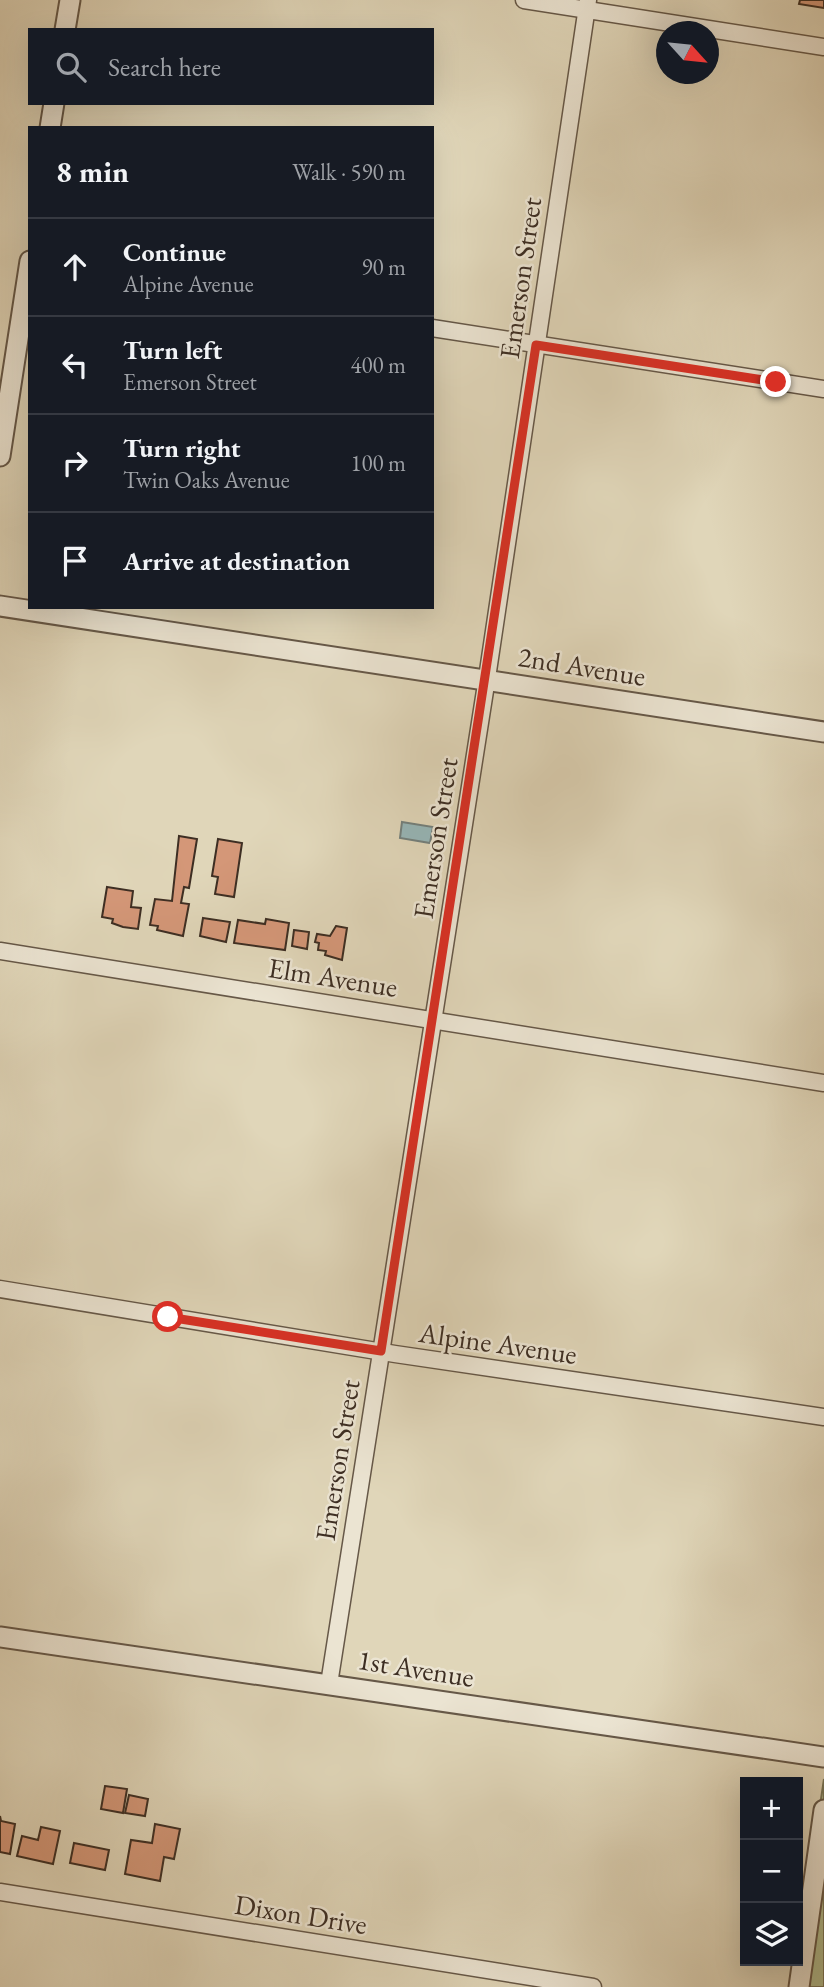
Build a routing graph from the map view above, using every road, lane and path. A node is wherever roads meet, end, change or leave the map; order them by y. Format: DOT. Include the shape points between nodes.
graph roads {
  1 [pos="70,0"];
  2 [pos="524,0"];
  3 [pos="587,4"];
  4 [pos="65,28"];
  5 [pos="824,47"];
  6 [pos="54,105"];
  7 [pos="50,126"];
  8 [pos="28,274"];
  9 [pos="434,328"];
  10 [pos="536,345"];
  11 [pos="824,389"];
  12 [pos="0,456"];
  13 [pos="0,606"];
  14 [pos="486,678"];
  15 [pos="824,732"];
  16 [pos="0,951"];
  17 [pos="433,1018"];
  18 [pos="824,1083"];
  19 [pos="0,1289"];
  20 [pos="381,1351"];
  21 [pos="824,1417"];
  22 [pos="0,1637"];
  23 [pos="329,1684"];
  24 [pos="824,1757"];
  25 [pos="824,1810"];
  26 [pos="0,1892"];
  27 [pos="593,1987"];
  28 [pos="799,1987"];
  1 -- 4 [label="street"];
  2 -- 3 [label="street"];
  3 -- 5 [label="street"];
  3 -- 10 [label="street, Emerson Street"];
  6 -- 7 [label="street"];
  8 -- 12 [label="street"];
  9 -- 10 [label="street"];
  10 -- 11 [label="street"];
  10 -- 14 [label="street, Emerson Street"];
  13 -- 14 [label="street, 2nd Avenue"];
  14 -- 15 [label="street, 2nd Avenue"];
  14 -- 17 [label="street, Emerson Street"];
  16 -- 17 [label="street, Elm Avenue"];
  17 -- 18 [label="street, Elm Avenue"];
  17 -- 20 [label="street, Emerson Street"];
  19 -- 20 [label="street, Alpine Avenue"];
  20 -- 21 [label="street, Alpine Avenue"];
  20 -- 23 [label="street, Emerson Street"];
  22 -- 23 [label="street, 1st Avenue"];
  23 -- 24 [label="street, 1st Avenue"];
  25 -- 28 [label="street"];
  26 -- 27 [label="street, Dixon Drive"];
}
